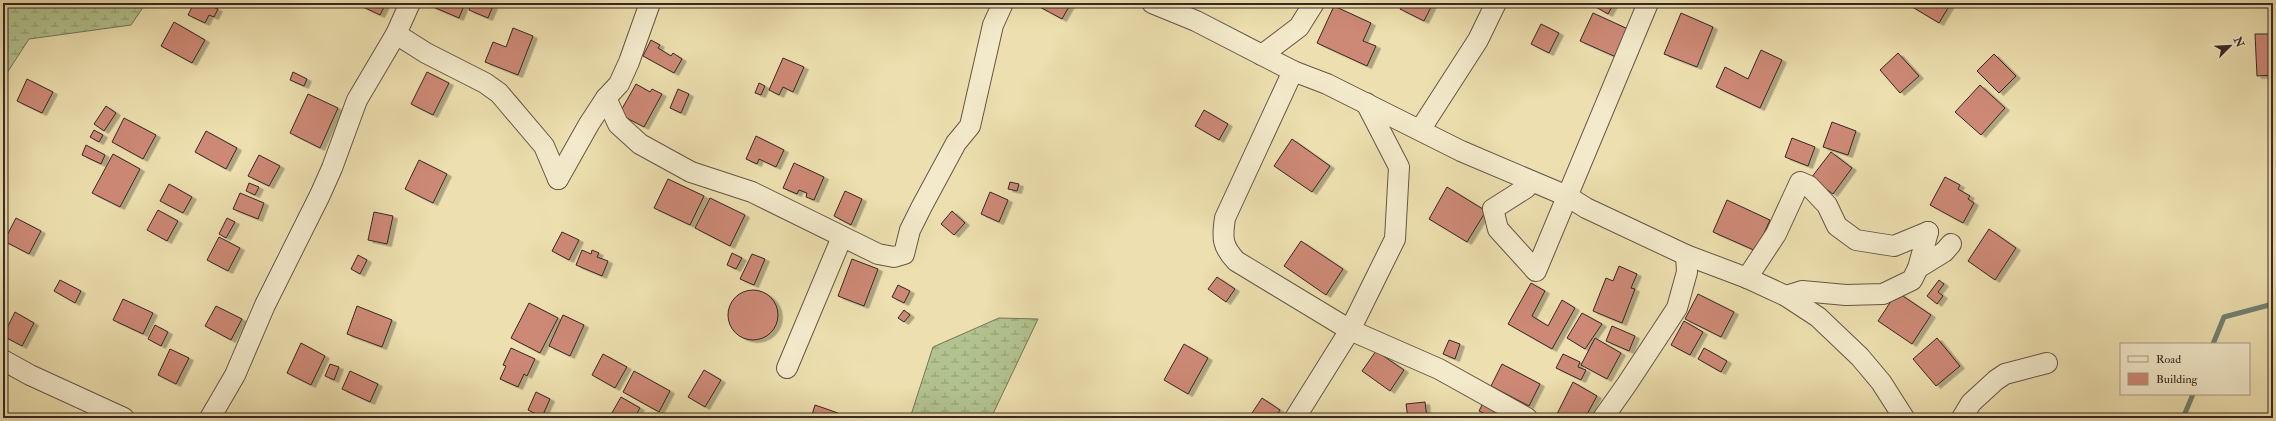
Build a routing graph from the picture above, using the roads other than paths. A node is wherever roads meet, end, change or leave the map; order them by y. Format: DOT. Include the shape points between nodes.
graph roads {
  1 [pos="410,3"];
  2 [pos="650,3"];
  3 [pos="1004,3"];
  4 [pos="1152,3"];
  5 [pos="1314,3"];
  6 [pos="1496,3"];
  7 [pos="1648,3"];
  8 [pos="396,34"];
  9 [pos="1262,55"];
  10 [pos="1293,71"];
  11 [pos="606,98"];
  12 [pos="1366,103"];
  13 [pos="1420,130"];
  14 [pos="1526,178"];
  15 [pos="1567,196"];
  16 [pos="842,237"];
  17 [pos="1951,244"];
  18 [pos="1686,255"];
  19 [pos="1918,268"];
  20 [pos="1747,278"];
  21 [pos="1786,296"];
  22 [pos="1350,330"];
  23 [pos="3,360"];
  24 [pos="2047,363"];
  25 [pos="787,368"];
  26 [pos="124,418"];
  27 [pos="210,418"];
  28 [pos="1295,418"];
  29 [pos="1527,418"];
  30 [pos="1603,418"];
  31 [pos="1904,418"];
  32 [pos="1962,418"];
  1 -- 8 [label="street"];
  2 -- 11 [label="street" via="619,84"];
  3 -- 16 [label="street" via="993,25 970,126 956,143 922,206 910,230 904,254 894,257 878,254"];
  4 -- 9 [label="street" via="1196,21"];
  5 -- 9 [label="street" via="1299,27"];
  6 -- 13 [label="street" via="1478,40"];
  7 -- 15 [label="street"];
  8 -- 11 [label="street" via="500,92 544,146 558,179"];
  8 -- 27 [label="street" via="357,100 320,195 265,305 235,375"];
  9 -- 10 [label="street"];
  10 -- 12 [label="street"];
  10 -- 22 [label="street" via="1225,218 1222,235 1226,251 1236,261"];
  11 -- 16 [label="street" via="618,124 640,144 691,172 752,192"];
  12 -- 13 [label="street"];
  12 -- 22 [label="street" via="1398,167 1395,239"];
  13 -- 14 [label="street" via="1461,151"];
  14 -- 15 [label="street"];
  14 -- 15 [label="street" via="1526,188 1493,209 1498,229 1536,271"];
  15 -- 18 [label="street" via="1586,208"];
  16 -- 25 [label="street"];
  17 -- 19 [label="street" via="1944,252"];
  18 -- 20 [label="street"];
  18 -- 30 [label="street" via="1687,272 1677,308"];
  19 -- 20 [label="street" via="1928,232 1894,246 1856,240 1837,226 1827,205 1809,186 1800,182 1776,234"];
  19 -- 21 [label="street" via="1912,280 1883,294 1846,295 1802,291"];
  20 -- 21 [label="street"];
  21 -- 31 [label="street" via="1818,316 1860,357 1881,382"];
  22 -- 28 [label="street"];
  22 -- 29 [label="street" via="1440,369"];
  23 -- 26 [label="street"];
  24 -- 32 [label="street" via="2005,374 1970,403"];
}
